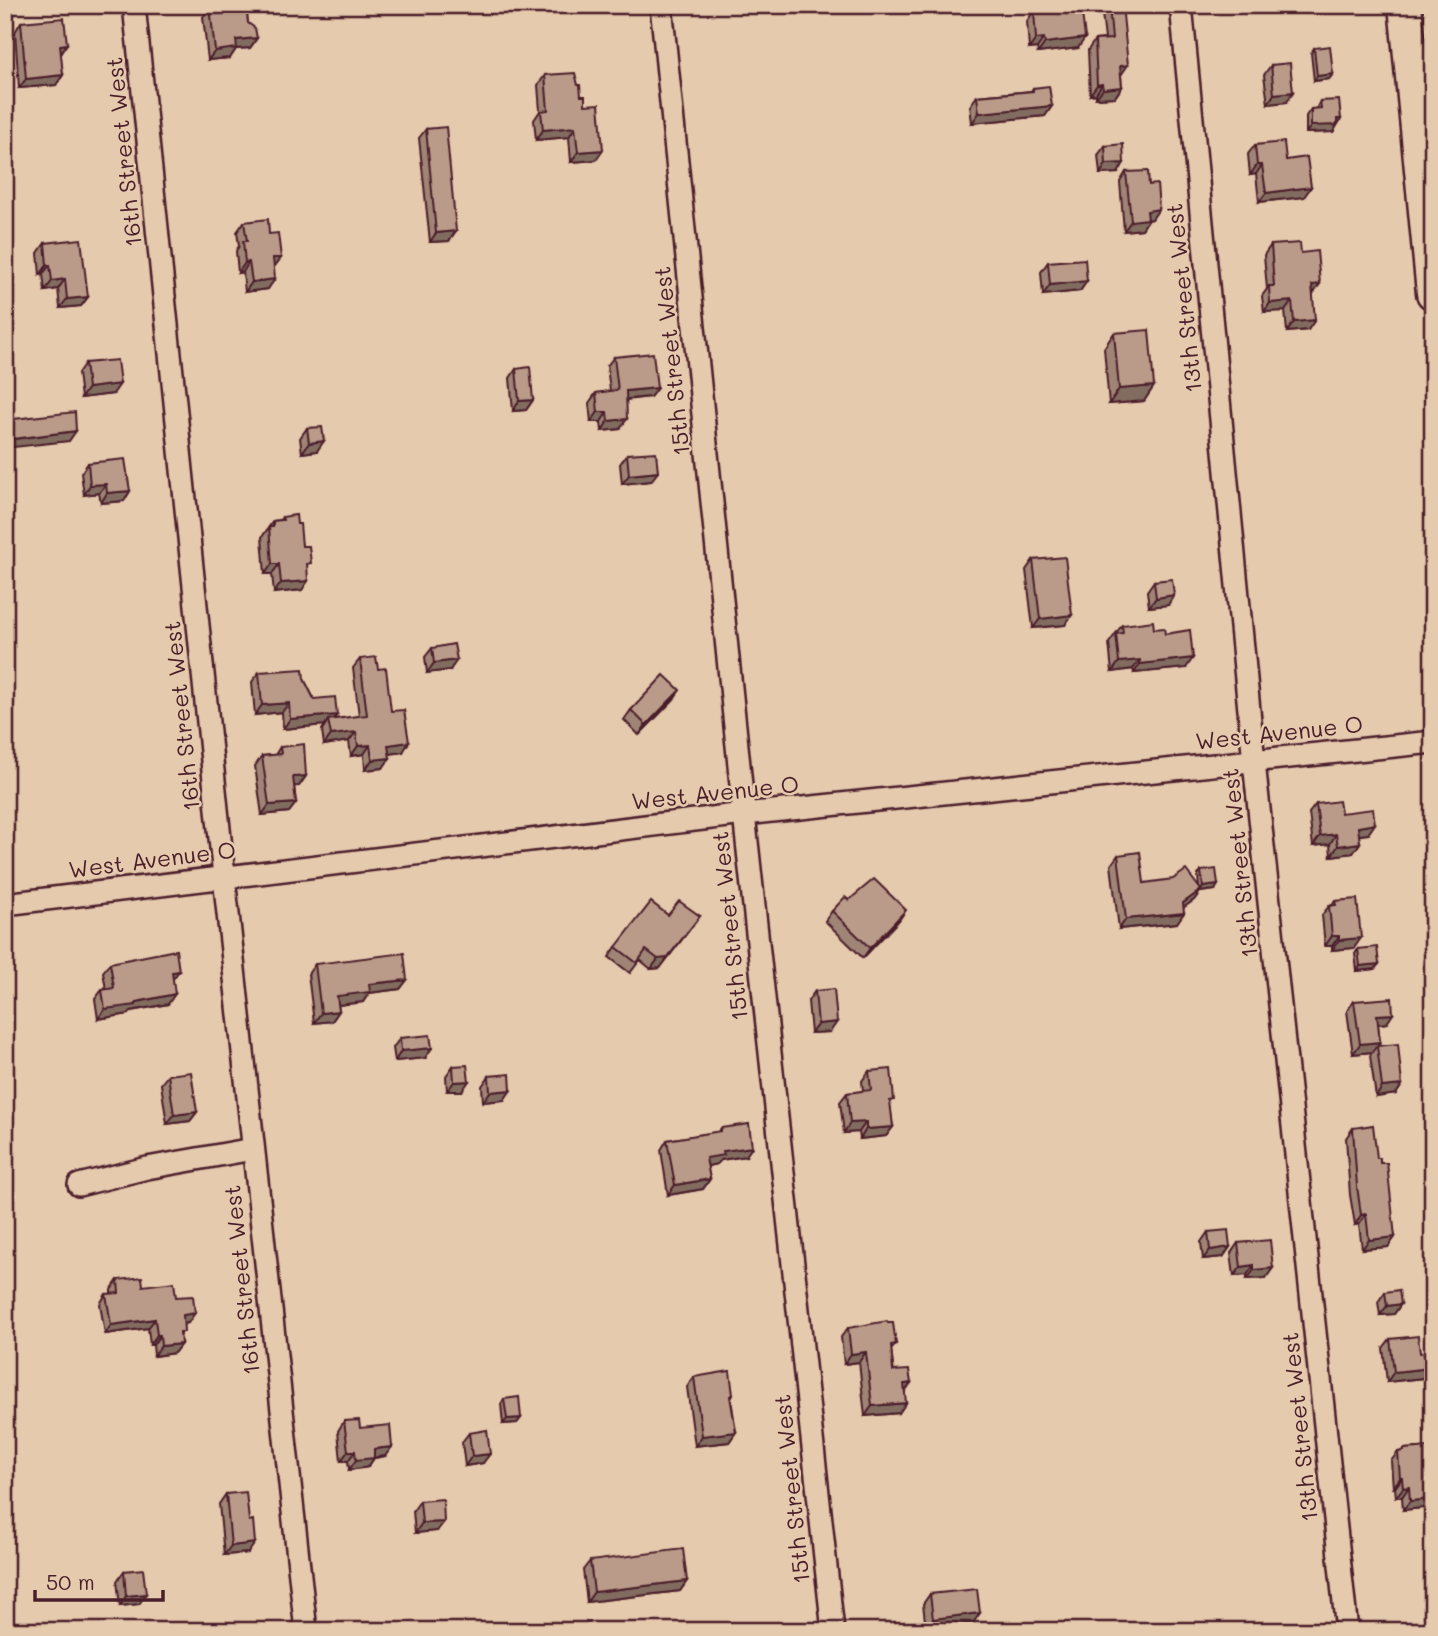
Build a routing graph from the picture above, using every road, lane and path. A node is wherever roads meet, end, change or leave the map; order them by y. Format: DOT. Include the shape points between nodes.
graph roads {
  1 [pos="134,5"];
  2 [pos="662,5"];
  3 [pos="1181,5"];
  4 [pos="1405,5"];
  5 [pos="1433,293"];
  6 [pos="1430,742"];
  7 [pos="1254,762"];
  8 [pos="744,814"];
  9 [pos="224,877"];
  10 [pos="5,904"];
  11 [pos="253,1149"];
  12 [pos="79,1185"];
  13 [pos="306,1631"];
  14 [pos="833,1631"];
  15 [pos="1348,1631"];
  1 -- 9 [label="street, 16th Street West"];
  2 -- 8 [label="street, 15th Street West"];
  3 -- 7 [label="street, 13th Street West"];
  4 -- 5 [label="highway"];
  6 -- 7 [label="street, West Avenue O"];
  7 -- 8 [label="street, West Avenue O"];
  7 -- 15 [label="street, 13th Street West"];
  8 -- 9 [label="street, West Avenue O"];
  8 -- 14 [label="street, 15th Street West"];
  9 -- 10 [label="street, West Avenue O"];
  9 -- 11 [label="street, 16th Street West"];
  11 -- 12 [label="street"];
  11 -- 13 [label="street, 16th Street West"];
}
